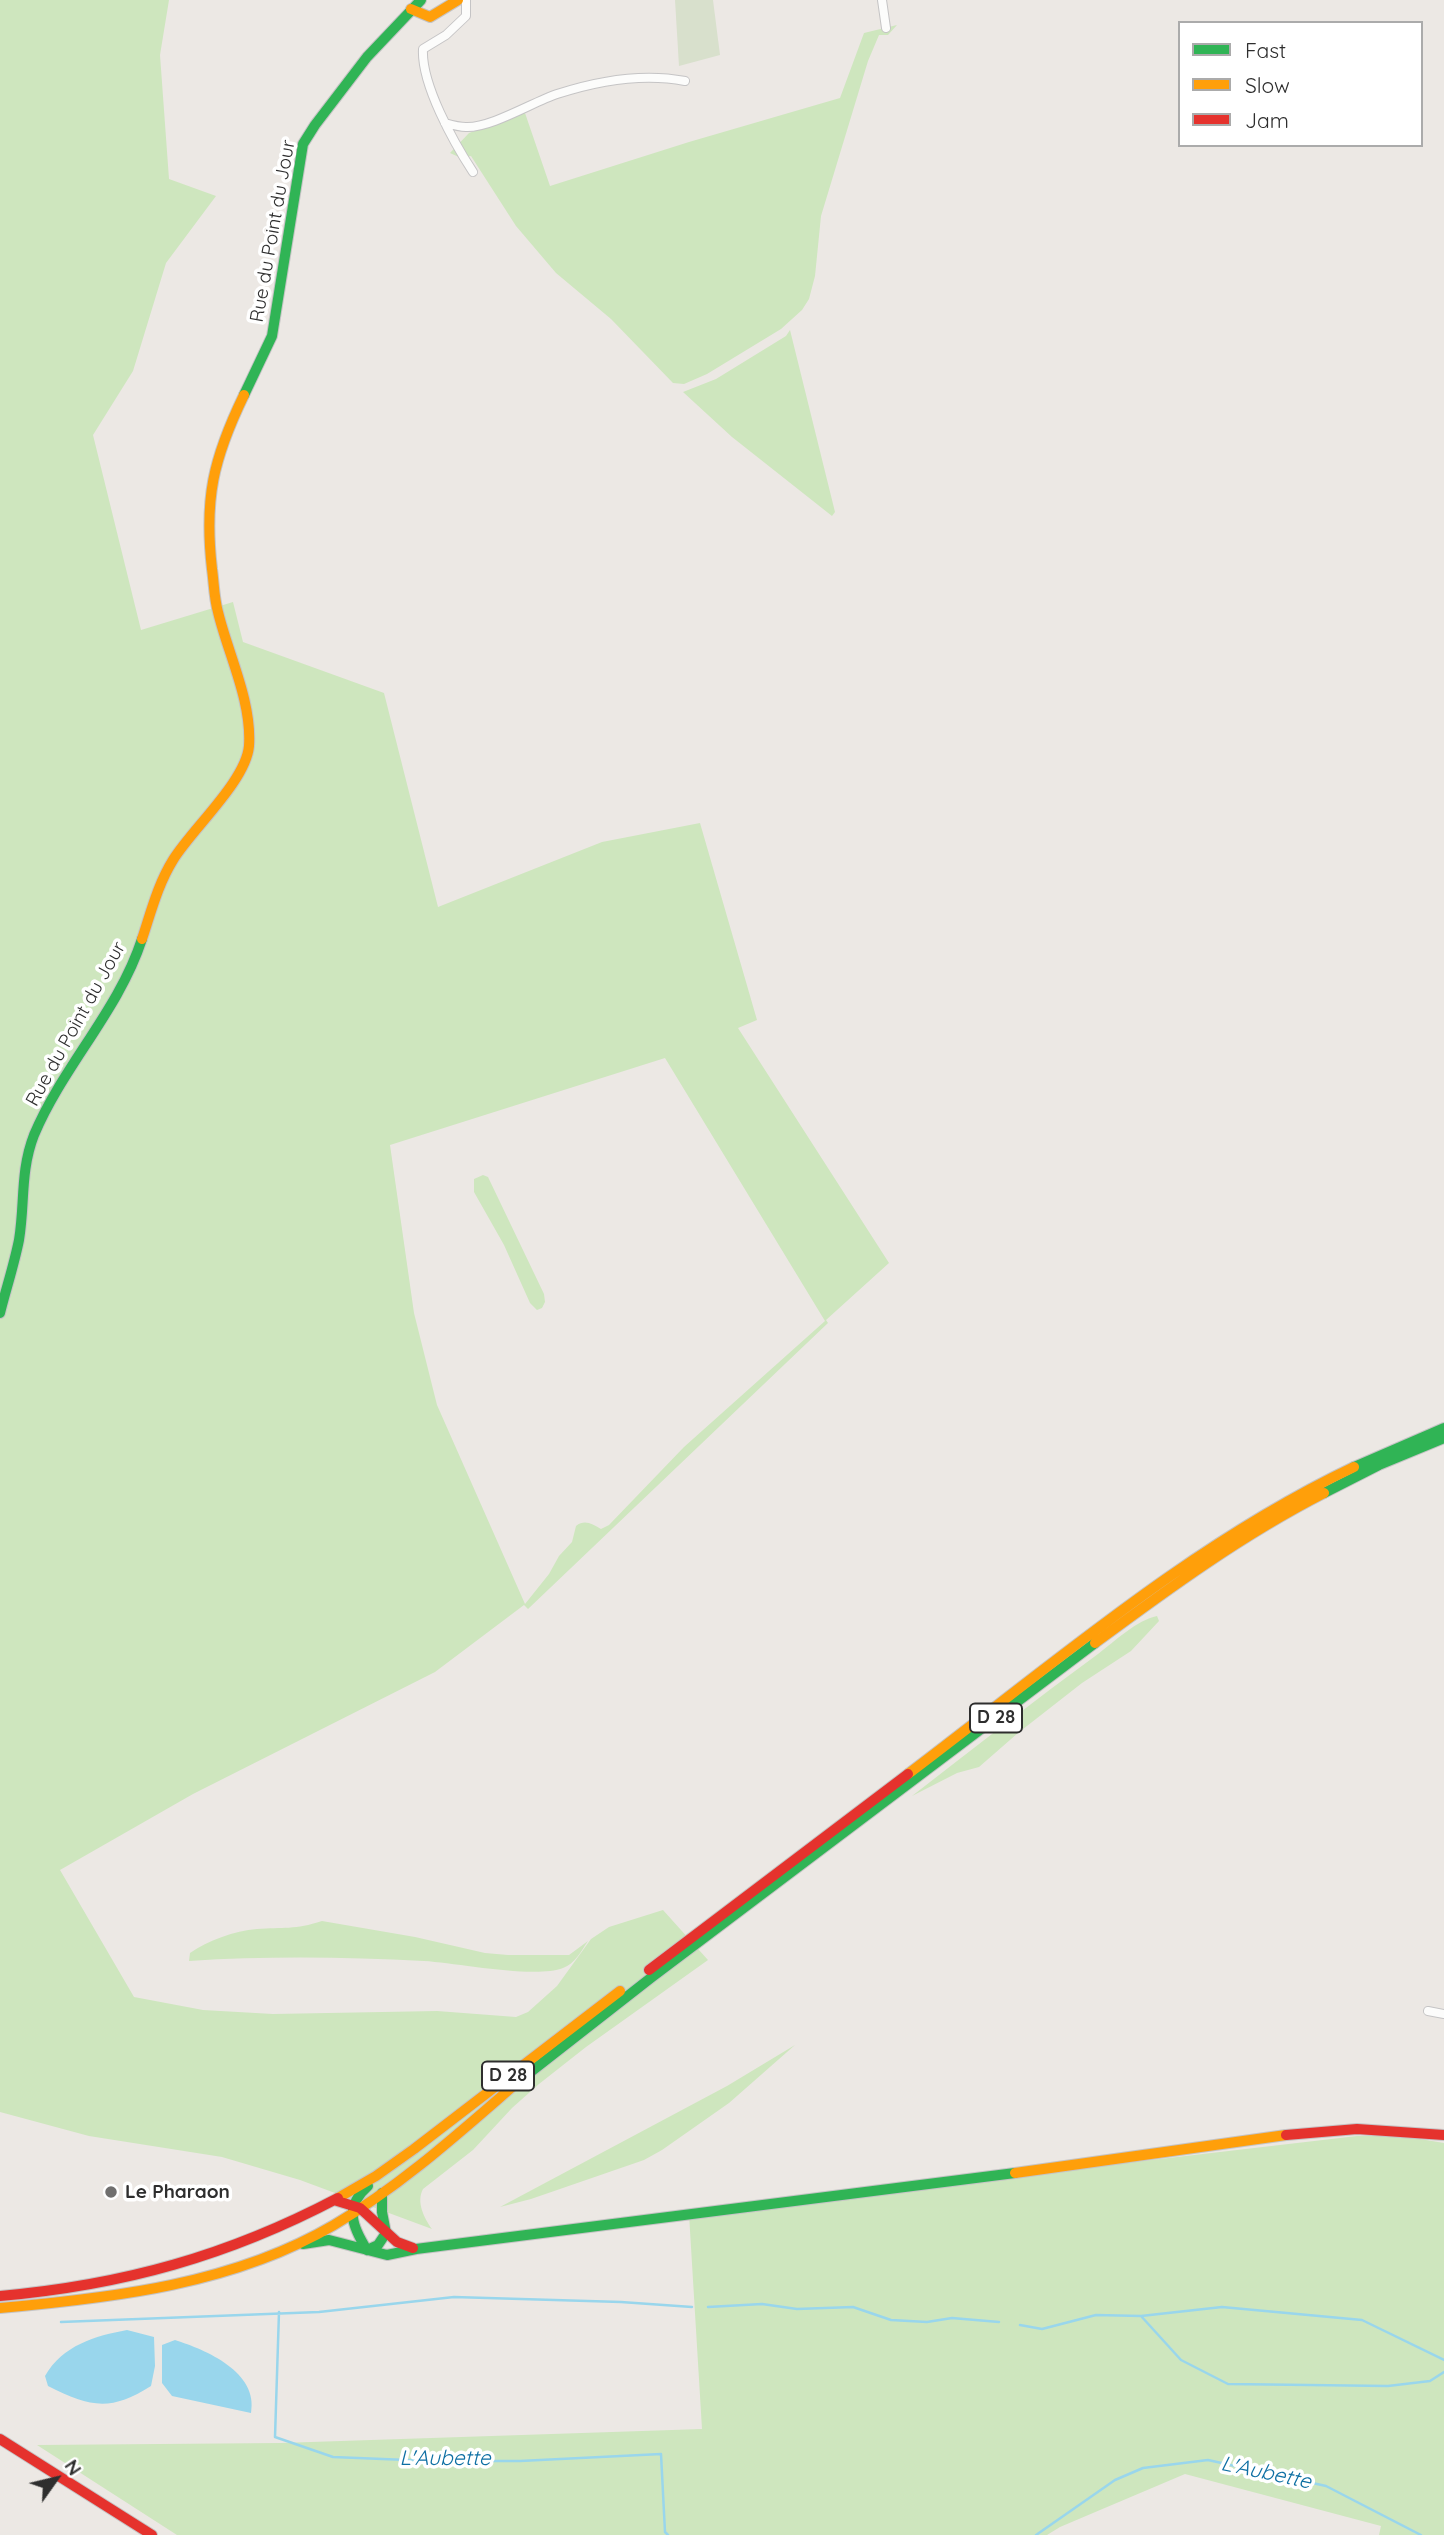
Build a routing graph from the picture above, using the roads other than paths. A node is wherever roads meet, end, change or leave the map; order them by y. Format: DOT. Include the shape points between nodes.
graph roads {
  1 [pos="421,0"];
  2 [pos="458,0"];
  3 [pos="466,0"];
  4 [pos="882,0"];
  5 [pos="411,9"];
  6 [pos="886,28"];
  7 [pos="685,81"];
  8 [pos="445,123"];
  9 [pos="474,172"];
  10 [pos="0,1313"];
  11 [pos="1444,1428"];
  12 [pos="1444,1438"];
  13 [pos="1428,2011"];
  14 [pos="1444,2014"];
  15 [pos="1444,2135"];
  16 [pos="382,2172"];
  17 [pos="382,2193"];
  18 [pos="334,2200"];
  19 [pos="354,2209"];
  20 [pos="386,2233"];
  21 [pos="294,2246"];
  22 [pos="416,2249"];
  23 [pos="367,2250"];
  24 [pos="0,2296"];
  25 [pos="0,2308"];
  26 [pos="0,2438"];
  27 [pos="152,2535"];
  1 -- 5 [label="main road, Rue du Point du Jour"];
  2 -- 5 [label="main road" via="430,17"];
  3 -- 8 [label="street" via="466,16 423,49 422,62"];
  4 -- 6 [label="street"];
  5 -- 10 [label="main road, Rue du Point du Jour" via="369,52 303,144 272,336 214,469 209,506 212,580 239,680 249,747 241,771 173,860 124,981 34,1136 23,1175 19,1239"];
  7 -- 8 [label="street" via="647,76 557,94 468,128"];
  8 -- 9 [label="street"];
  11 -- 16 [label="main road, D 28" via="1321,1482 1184,1565"];
  12 -- 17 [label="main road, D 28" via="1314,1497 1230,1546 1167,1590 555,2051"];
  13 -- 14 [label="street"];
  15 -- 22 [label="main road" via="1329,2130"];
  16 -- 18 [label="main road, D 28"];
  16 -- 19 [label="main road" via="357,2196"];
  17 -- 19 [label="main road, D 28"];
  17 -- 20 [label="main road"];
  18 -- 19 [label="main road"];
  18 -- 24 [label="main road, D 28" via="254,2240 180,2267 101,2285"];
  19 -- 20 [label="main road"];
  19 -- 21 [label="main road, D 28"];
  19 -- 23 [label="main road" via="356,2233"];
  20 -- 22 [label="main road"];
  20 -- 23 [label="main road" via="378,2245"];
  21 -- 23 [label="main road" via="326,2240"];
  21 -- 25 [label="main road, D 28" via="197,2280"];
  22 -- 23 [label="main road" via="387,2255"];
  26 -- 27 [label="main road"];
}
